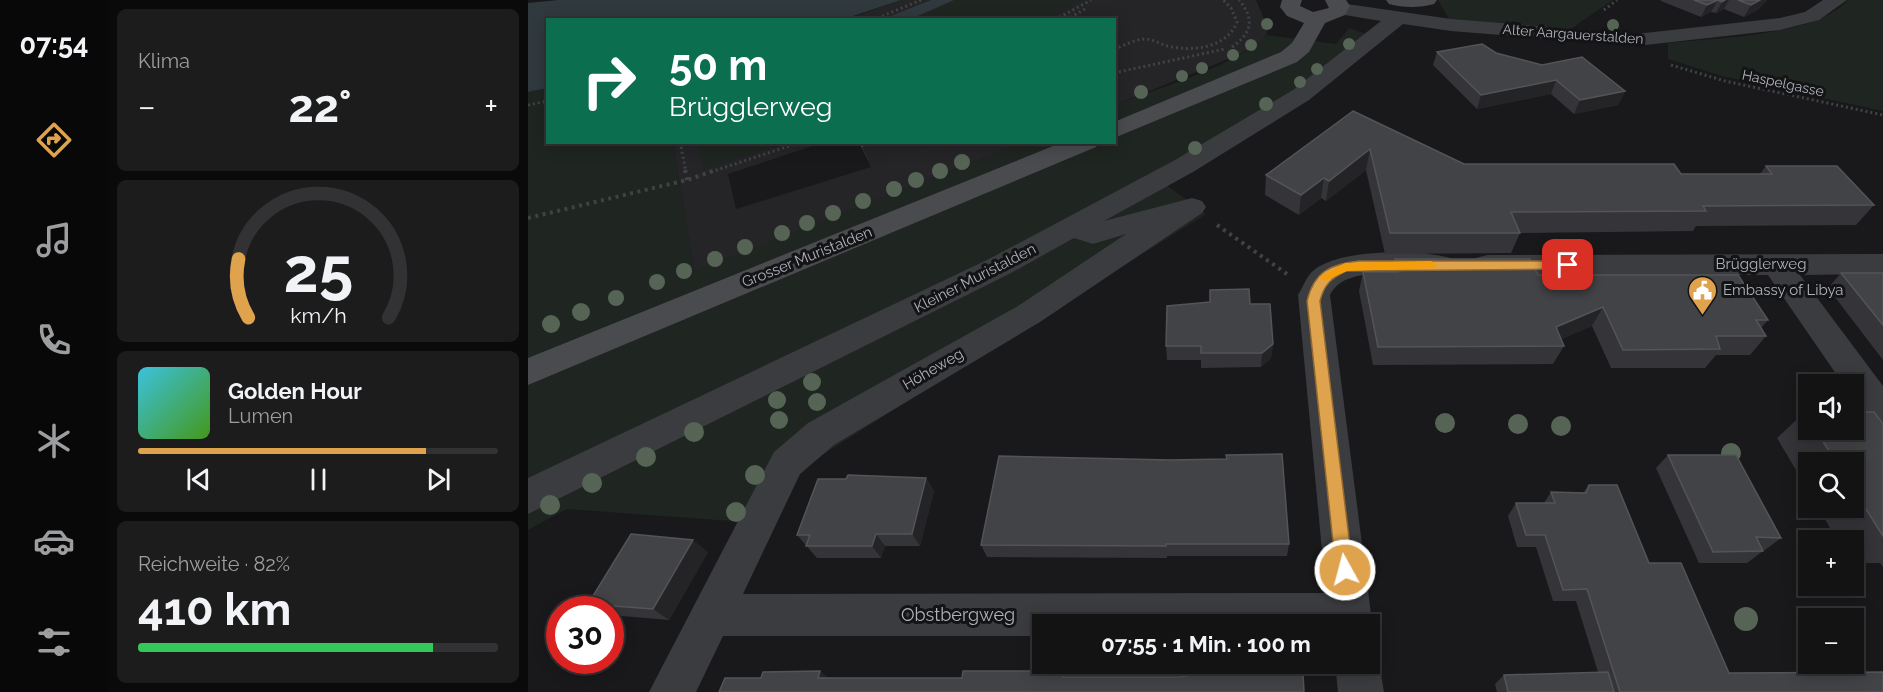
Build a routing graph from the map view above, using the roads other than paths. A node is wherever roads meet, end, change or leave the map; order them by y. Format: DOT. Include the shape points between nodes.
graph roads {
  1 [pos="1292,0"];
  2 [pos="1424,0"];
  3 [pos="1837,0"];
  4 [pos="1337,4"];
  5 [pos="1397,9"];
  6 [pos="1317,18"];
  7 [pos="1116,130"];
  8 [pos="1082,144"];
  9 [pos="1071,228"];
  10 [pos="1776,264"];
  11 [pos="1883,264"];
  12 [pos="528,372"];
  13 [pos="1883,413"];
  14 [pos="528,497"];
  15 [pos="1350,614"];
  16 [pos="711,615"];
  17 [pos="1032,617"];
  18 [pos="1359,674"];
  19 [pos="672,692"];
  20 [pos="1361,692"];
  1 -- 6 [label="main road" via="1290,7 1296,13"];
  2 -- 5 [label="main road"];
  3 -- 5 [label="street, Alter Aargauerstalden" via="1812,16 1780,24 1636,40"];
  4 -- 5 [label="street, Alter Aargauerstalden"];
  4 -- 6 [label="main road" via="1332,15"];
  5 -- 9 [label="street, Kleiner Muristalden" via="1301,95 1239,136"];
  6 -- 7 [label="main road" via="1307,39 1289,57"];
  8 -- 12 [label="main road, Grosser Muristalden"];
  9 -- 14 [label="street, Kleiner Muristalden"];
  9 -- 16 [label="street, Höheweg" via="1093,234 1192,207 1029,314 820,434 787,463"];
  10 -- 11 [label="street, Brügglerweg"];
  10 -- 13 [label="street"];
  10 -- 15 [label="street, Brügglerweg" via="1359,266 1304,278 1315,290 1313,301"];
  16 -- 17 [label="street, Obstbergweg"];
  16 -- 19 [label="street, Höheweg"];
  18 -- 20 [label="street"];
}
